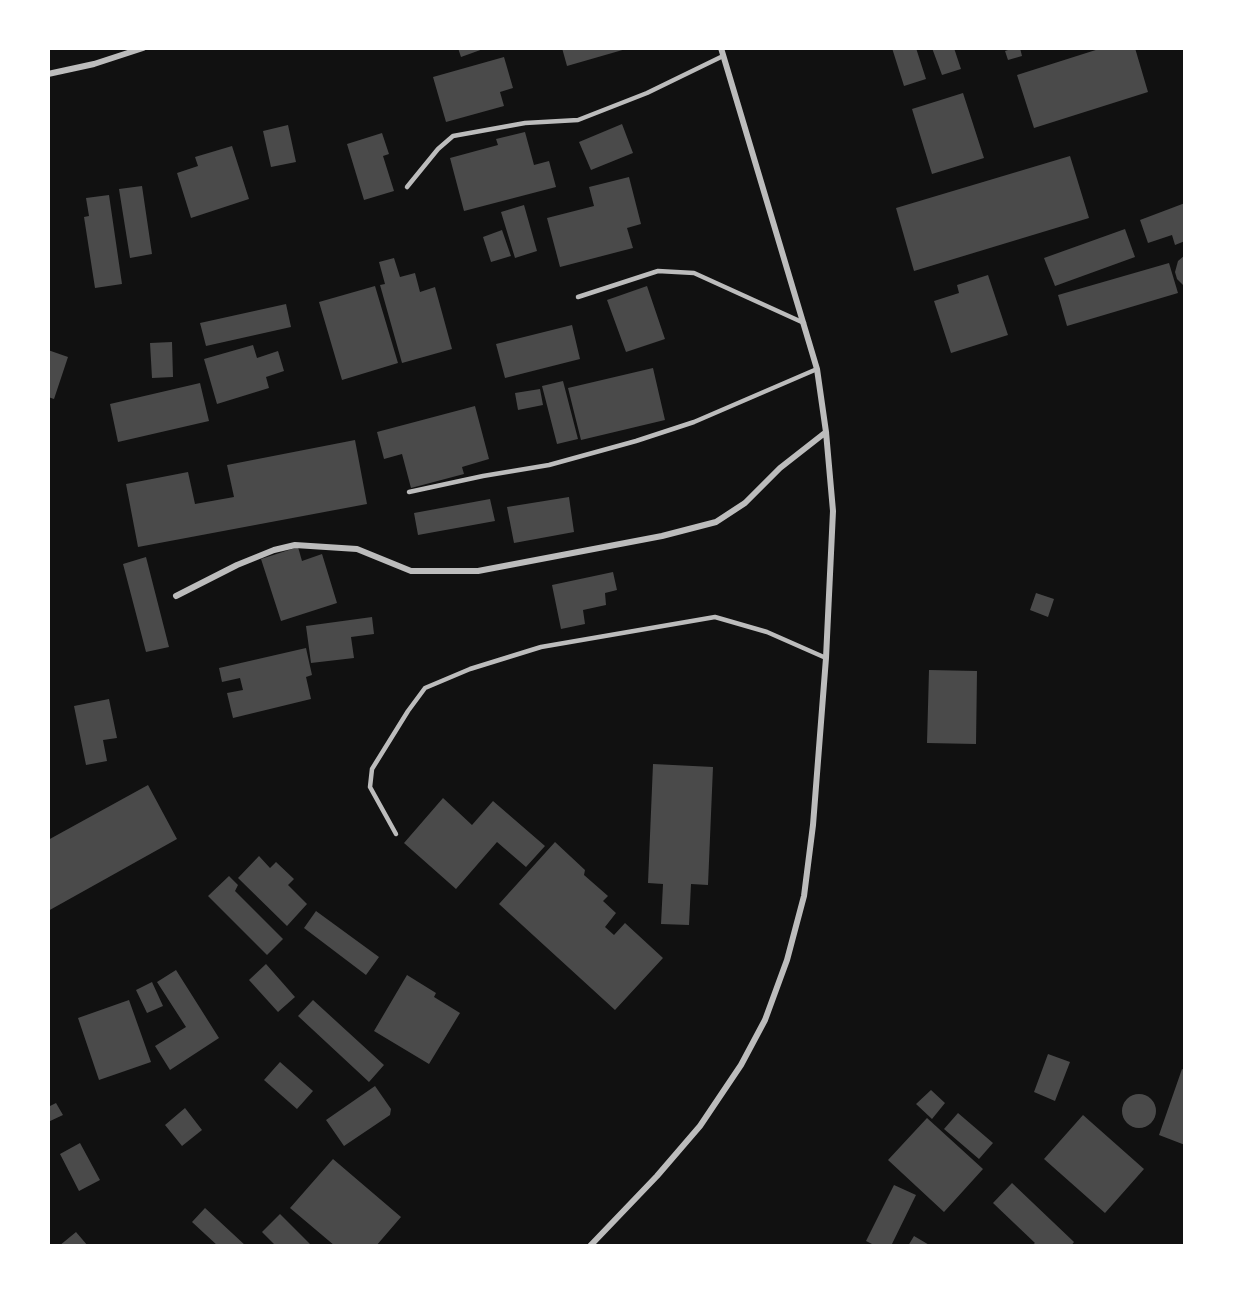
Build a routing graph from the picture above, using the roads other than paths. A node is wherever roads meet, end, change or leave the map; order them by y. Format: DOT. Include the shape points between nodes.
graph roads {
  1 [pos="142,48"];
  2 [pos="721,48"];
  3 [pos="723,56"];
  4 [pos="48,74"];
  5 [pos="407,187"];
  6 [pos="578,297"];
  7 [pos="804,323"];
  8 [pos="817,369"];
  9 [pos="826,432"];
  10 [pos="409,492"];
  11 [pos="176,596"];
  12 [pos="826,658"];
  13 [pos="396,834"];
  14 [pos="590,1246"];
  1 -- 4 [label="street"];
  2 -- 3 [label="street"];
  3 -- 5 [label="lane" via="647,93 578,120 525,123 453,136"];
  3 -- 7 [label="street"];
  6 -- 7 [label="lane" via="658,271 694,273"];
  7 -- 8 [label="street"];
  8 -- 9 [label="street"];
  8 -- 10 [label="lane" via="694,422 636,441 549,465"];
  9 -- 11 [label="street" via="780,468 745,503 716,522 478,571 411,571 357,549 295,545 237,565"];
  9 -- 12 [label="street" via="833,511"];
  12 -- 13 [label="lane" via="767,632 715,617 541,647 470,669 425,688 372,769 370,787"];
  12 -- 14 [label="street" via="804,896 765,1020 741,1065 700,1126"];
}
